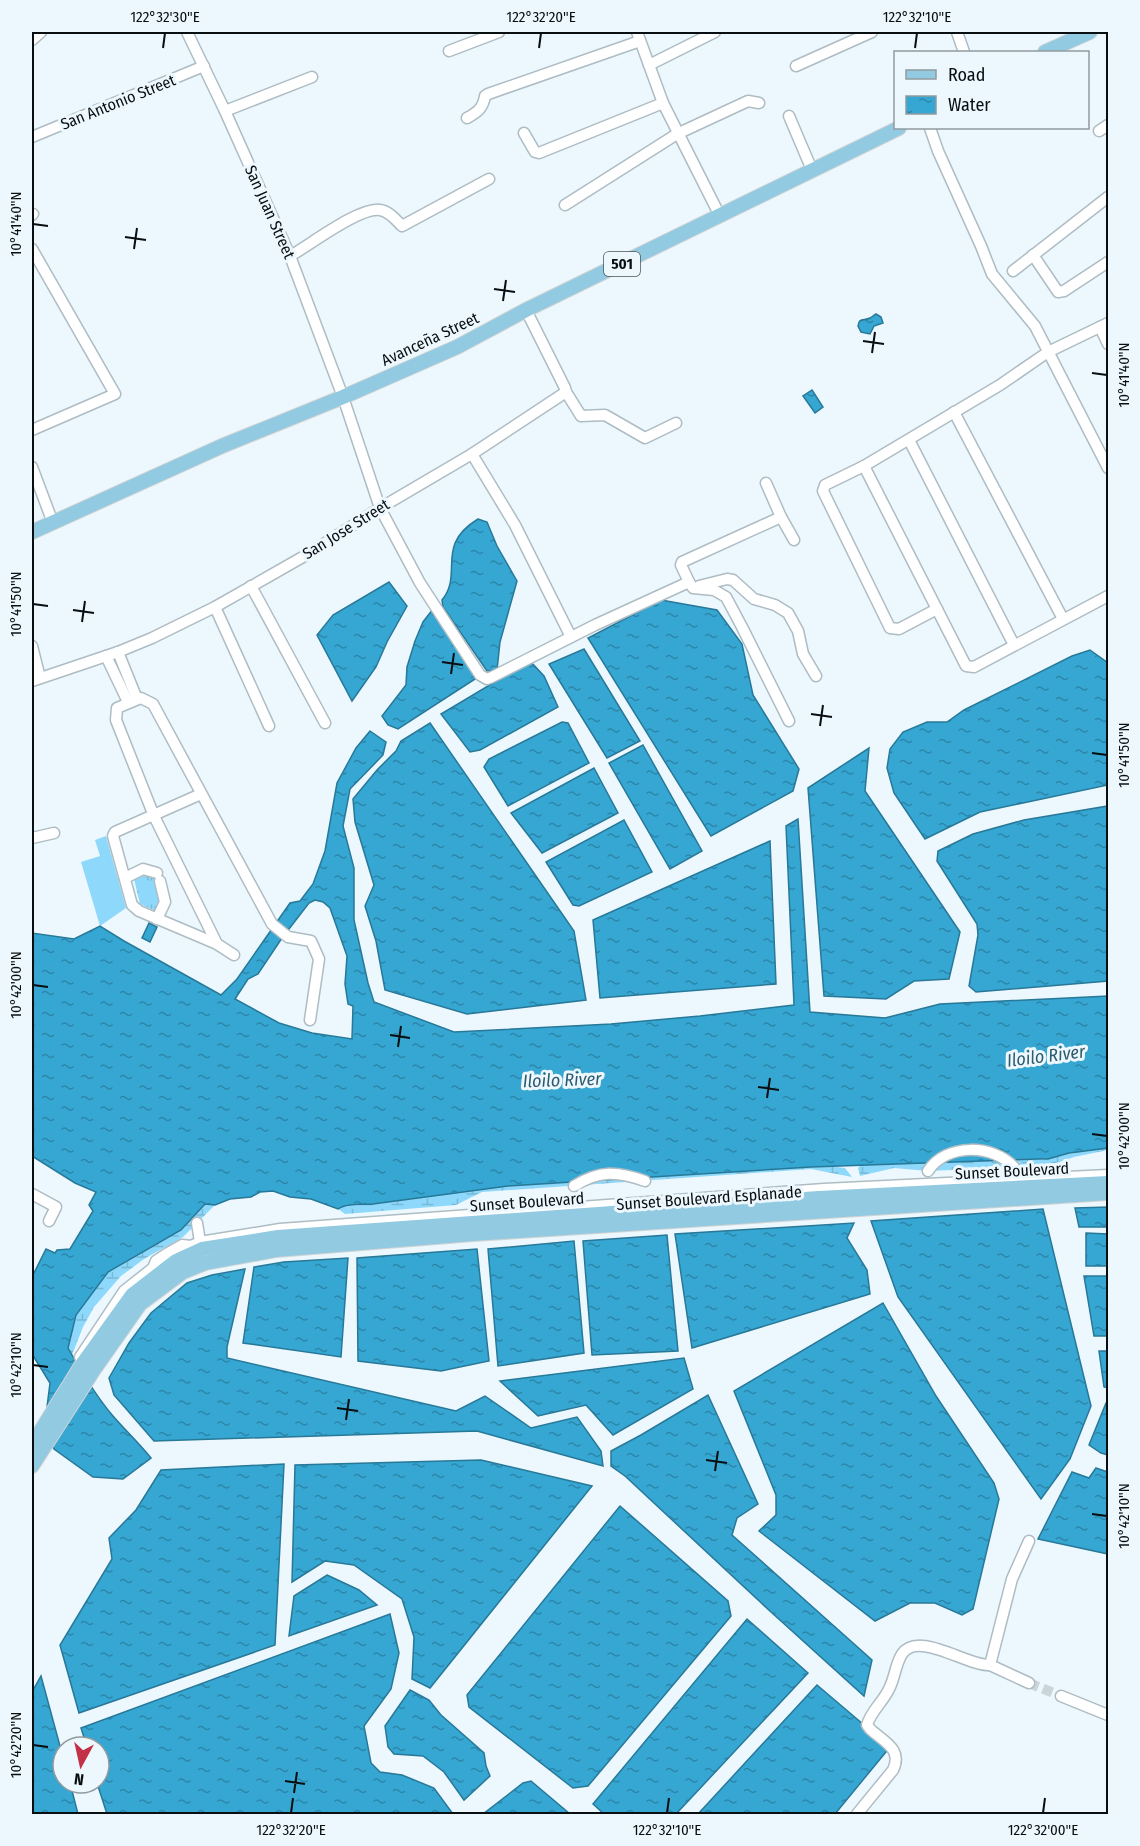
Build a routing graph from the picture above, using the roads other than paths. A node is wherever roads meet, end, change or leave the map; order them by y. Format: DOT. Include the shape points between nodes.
graph roads {
  1 [pos="41,32"];
  2 [pos="187,32"];
  3 [pos="499,32"];
  4 [pos="715,32"];
  5 [pos="872,32"];
  6 [pos="957,32"];
  7 [pos="1090,32"];
  8 [pos="638,36"];
  9 [pos="32,40"];
  10 [pos="449,51"];
  11 [pos="964,51"];
  12 [pos="1047,51"];
  13 [pos="649,65"];
  14 [pos="204,66"];
  15 [pos="796,66"];
  16 [pos="312,76"];
  17 [pos="663,102"];
  18 [pos="759,103"];
  19 [pos="225,111"];
  20 [pos="789,116"];
  21 [pos="467,118"];
  22 [pos="897,129"];
  23 [pos="924,129"];
  24 [pos="930,129"];
  25 [pos="524,133"];
  26 [pos="677,134"];
  27 [pos="32,137"];
  28 [pos="939,151"];
  29 [pos="812,170"];
  30 [pos="489,180"];
  31 [pos="1108,197"];
  32 [pos="565,205"];
  33 [pos="720,216"];
  34 [pos="32,249"];
  35 [pos="1033,255"];
  36 [pos="290,256"];
  37 [pos="1108,262"];
  38 [pos="1013,271"];
  39 [pos="526,310"];
  40 [pos="1104,325"];
  41 [pos="1108,344"];
  42 [pos="1048,352"];
  43 [pos="566,392"];
  44 [pos="344,397"];
  45 [pos="954,411"];
  46 [pos="676,423"];
  47 [pos="32,430"];
  48 [pos="909,440"];
  49 [pos="472,454"];
  50 [pos="864,466"];
  51 [pos="32,467"];
  52 [pos="1108,468"];
  53 [pos="766,483"];
  54 [pos="380,508"];
  55 [pos="781,517"];
  56 [pos="53,523"];
  57 [pos="32,532"];
  58 [pos="795,540"];
  59 [pos="691,585"];
  60 [pos="251,586"];
  61 [pos="1108,596"];
  62 [pos="215,607"];
  63 [pos="937,609"];
  64 [pos="1063,619"];
  65 [pos="571,637"];
  66 [pos="1014,645"];
  67 [pos="32,646"];
  68 [pos="118,652"];
  69 [pos="106,656"];
  70 [pos="816,676"];
  71 [pos="36,679"];
  72 [pos="132,701"];
  73 [pos="789,721"];
  74 [pos="324,723"];
  75 [pos="269,726"];
  76 [pos="201,794"];
  77 [pos="154,816"];
  78 [pos="54,833"];
  79 [pos="32,838"];
  80 [pos="125,878"];
  81 [pos="157,919"];
  82 [pos="217,944"];
  83 [pos="234,955"];
  84 [pos="310,1020"];
  85 [pos="1014,1167"];
  86 [pos="928,1171"];
  87 [pos="1108,1175"];
  88 [pos="645,1181"];
  89 [pos="1108,1183"];
  90 [pos="574,1186"];
  91 [pos="1108,1193"];
  92 [pos="32,1194"];
  93 [pos="614,1218"];
  94 [pos="49,1221"];
  95 [pos="197,1223"];
  96 [pos="201,1242"];
  97 [pos="85,1365"];
  98 [pos="38,1441"];
  99 [pos="32,1466"];
  100 [pos="1029,1541"];
  101 [pos="990,1665"];
  102 [pos="1029,1683"];
  103 [pos="1061,1696"];
  104 [pos="1108,1715"];
  105 [pos="857,1815"];
  1 -- 9 [label="street"];
  2 -- 14 [label="street, San Juan Street"];
  3 -- 10 [label="street"];
  4 -- 13 [label="street"];
  5 -- 15 [label="street"];
  6 -- 11 [label="street"];
  7 -- 12 [label="main road"];
  8 -- 13 [label="street"];
  8 -- 21 [label="street" via="488,94 477,112"];
  13 -- 17 [label="street"];
  14 -- 19 [label="street, San Juan Street"];
  14 -- 27 [label="street, San Antonio Street"];
  16 -- 19 [label="street"];
  17 -- 25 [label="street" via="539,153"];
  17 -- 26 [label="street"];
  18 -- 26 [label="street" via="748,101"];
  19 -- 36 [label="street, San Juan Street"];
  20 -- 29 [label="street"];
  22 -- 29 [label="main road, Avanceña Street / 501"];
  23 -- 28 [label="street"];
  24 -- 28 [label="street"];
  26 -- 32 [label="street"];
  26 -- 33 [label="street"];
  28 -- 42 [label="street" via="992,274 1035,326"];
  29 -- 33 [label="main road, Avanceña Street / 501"];
  30 -- 36 [label="street" via="402,226 386,211 364,213"];
  31 -- 35 [label="street"];
  33 -- 39 [label="main road, Avanceña Street / 501"];
  34 -- 47 [label="street" via="115,394"];
  35 -- 37 [label="street" via="1058,292"];
  35 -- 38 [label="street"];
  36 -- 44 [label="street, San Juan Street"];
  39 -- 43 [label="street"];
  39 -- 44 [label="main road, Avanceña Street / 501" via="457,347"];
  40 -- 41 [label="street"];
  40 -- 42 [label="street"];
  42 -- 45 [label="street"];
  42 -- 52 [label="street"];
  43 -- 46 [label="street" via="581,416 605,415 644,438"];
  43 -- 49 [label="street, San Jose Street"];
  44 -- 54 [label="street, San Juan Street"];
  44 -- 56 [label="main road, Avanceña Street / 501" via="222,446"];
  45 -- 48 [label="street"];
  45 -- 64 [label="street"];
  48 -- 50 [label="street"];
  48 -- 66 [label="street"];
  49 -- 54 [label="street, San Jose Street"];
  49 -- 65 [label="street" via="515,525"];
  50 -- 63 [label="street"];
  50 -- 63 [label="street" via="825,485 823,491 890,628 899,628"];
  51 -- 56 [label="street"];
  53 -- 55 [label="street"];
  54 -- 60 [label="street, San Jose Street"];
  54 -- 65 [label="street, San Juan Street" via="420,583 483,678"];
  55 -- 58 [label="street"];
  55 -- 59 [label="street" via="682,562"];
  56 -- 57 [label="main road, Avanceña Street / 501"];
  59 -- 65 [label="street"];
  59 -- 70 [label="street" via="733,580 754,599 788,613"];
  59 -- 73 [label="street" via="726,597"];
  60 -- 62 [label="street, San Jose Street"];
  60 -- 74 [label="street"];
  61 -- 64 [label="street"];
  62 -- 68 [label="street, San Jose Street"];
  62 -- 75 [label="street"];
  63 -- 66 [label="street" via="966,666 974,667"];
  64 -- 66 [label="street"];
  67 -- 71 [label="street"];
  68 -- 69 [label="street, San Jose Street"];
  68 -- 72 [label="street"];
  69 -- 71 [label="street, San Jose Street"];
  69 -- 72 [label="street"];
  72 -- 76 [label="street" via="141,698 153,704"];
  72 -- 77 [label="street" via="117,708 116,720"];
  76 -- 77 [label="street"];
  76 -- 84 [label="street" via="272,924 288,937 311,941 319,959"];
  77 -- 80 [label="street" via="113,836"];
  77 -- 82 [label="street"];
  78 -- 79 [label="street"];
  80 -- 81 [label="street" via="132,905"];
  80 -- 81 [label="street" via="143,869 158,877 165,902"];
  81 -- 82 [label="street"];
  82 -- 83 [label="street"];
  85 -- 86 [label="street" via="998,1155 974,1150 947,1154"];
  87 -- 96 [label="street, Sunset Boulevard Esplanade" via="824,1189 280,1228"];
  88 -- 90 [label="street" via="604,1173"];
  89 -- 93 [label="main road, Sunset Boulevard" via="819,1198"];
  91 -- 93 [label="main road, Sunset Boulevard"];
  92 -- 94 [label="street" via="56,1207"];
  93 -- 97 [label="main road, Sunset Boulevard" via="278,1237 202,1249 176,1261 132,1295"];
  95 -- 96 [label="street"];
  96 -- 97 [label="street, Sunset Boulevard Esplanade" via="182,1245 168,1253 124,1291"];
  97 -- 98 [label="main road, Sunset Boulevard"];
  98 -- 99 [label="main road, Sunset Boulevard"];
  100 -- 101 [label="street" via="1012,1579"];
  101 -- 102 [label="street"];
  101 -- 105 [label="street" via="924,1645 904,1651 889,1690 867,1725 893,1751 896,1764"];
  103 -- 104 [label="street"];
}
